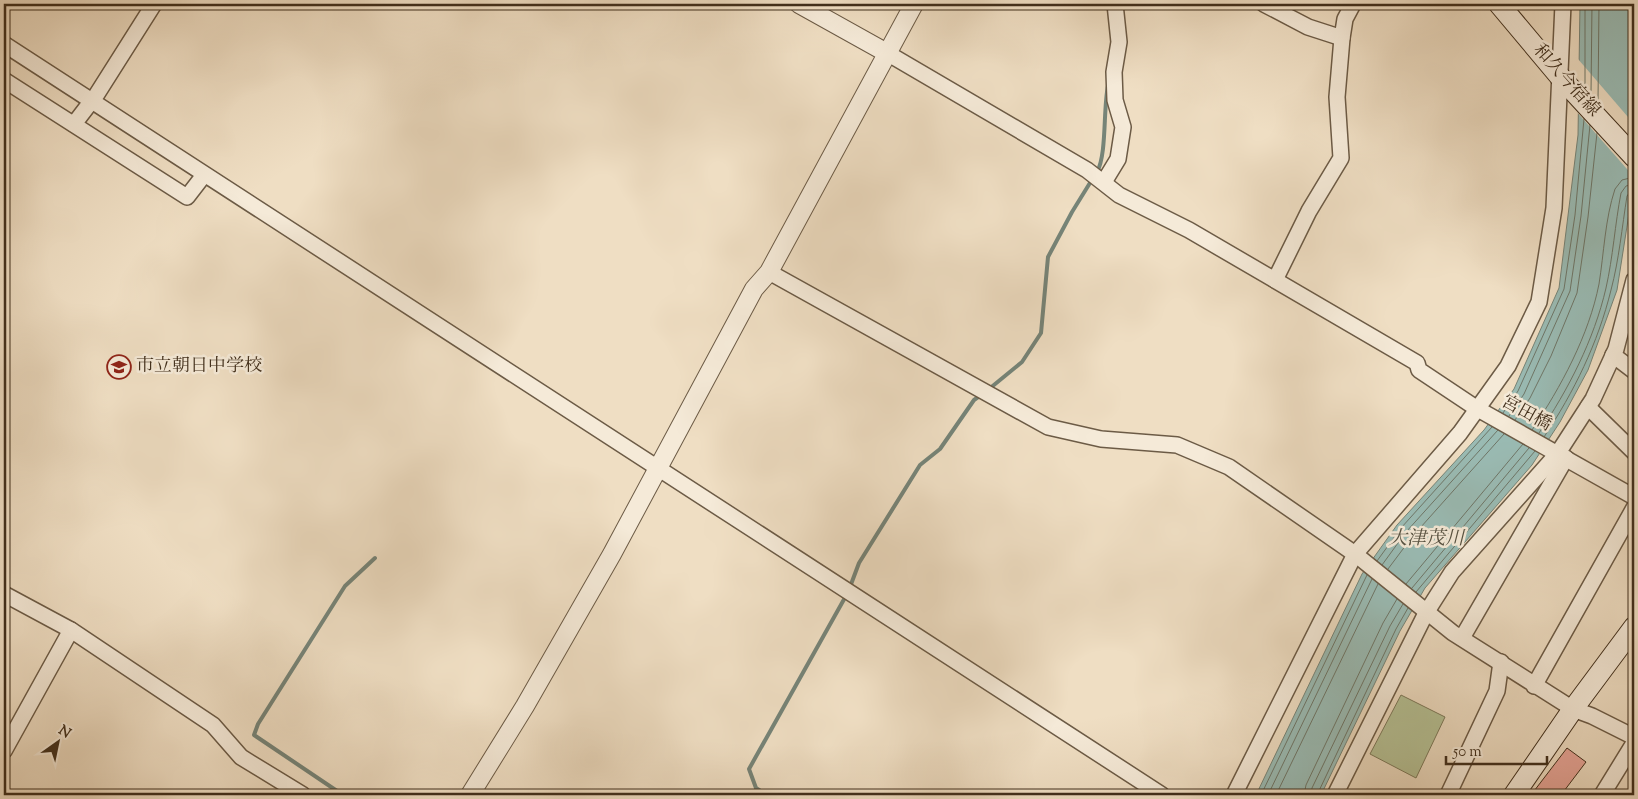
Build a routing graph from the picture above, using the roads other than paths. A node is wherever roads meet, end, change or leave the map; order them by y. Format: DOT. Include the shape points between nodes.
graph roads {
  1 [pos="154,4"];
  2 [pos="799,4"];
  3 [pos="914,4"];
  4 [pos="1115,4"];
  5 [pos="1264,4"];
  6 [pos="1353,4"];
  7 [pos="1499,4"];
  8 [pos="1563,4"];
  9 [pos="1342,38"];
  10 [pos="4,44"];
  11 [pos="887,53"];
  12 [pos="1561,78"];
  13 [pos="4,80"];
  14 [pos="91,100"];
  15 [pos="74,124"];
  16 [pos="1634,157"];
  17 [pos="204,175"];
  18 [pos="1104,182"];
  19 [pos="769,272"];
  20 [pos="1274,280"];
  21 [pos="1634,280"];
  22 [pos="1613,355"];
  23 [pos="1634,371"];
  24 [pos="1588,407"];
  25 [pos="1476,408"];
  26 [pos="1634,451"];
  27 [pos="1562,456"];
  28 [pos="656,468"];
  29 [pos="1633,497"];
  30 [pos="1356,554"];
  31 [pos="4,594"];
  32 [pos="1426,613"];
  33 [pos="1634,627"];
  34 [pos="71,630"];
  35 [pos="1462,638"];
  36 [pos="1501,662"];
  37 [pos="1534,686"];
  38 [pos="1573,709"];
  39 [pos="1634,738"];
  40 [pos="1634,743"];
  41 [pos="4,751"];
  42 [pos="302,795"];
  43 [pos="470,795"];
  44 [pos="1162,795"];
  45 [pos="1234,795"];
  46 [pos="1335,795"];
  47 [pos="1448,795"];
  48 [pos="1514,795"];
  49 [pos="1602,795"];
  1 -- 14 [label="street"];
  2 -- 11 [label="street"];
  3 -- 11 [label="street"];
  4 -- 18 [label="street" via="1119,42 1114,72 1115,100 1122,127 1118,159"];
  5 -- 9 [label="street" via="1308,26"];
  6 -- 9 [label="street" via="1345,19"];
  7 -- 12 [label="main road, 和久今宿線"];
  8 -- 12 [label="street"];
  9 -- 20 [label="street" via="1337,97 1341,158 1309,211"];
  10 -- 14 [label="street"];
  11 -- 18 [label="street, 宮田橋"];
  11 -- 19 [label="street"];
  12 -- 16 [label="main road, 和久今宿線"];
  12 -- 25 [label="street" via="1554,208 1539,302 1508,366"];
  13 -- 15 [label="street"];
  14 -- 15 [label="street"];
  14 -- 17 [label="street"];
  15 -- 17 [label="street" via="187,197"];
  17 -- 28 [label="street"];
  18 -- 20 [label="street, 宮田橋" via="1119,195"];
  19 -- 28 [label="street" via="754,289"];
  19 -- 30 [label="street" via="1048,427 1102,439 1177,445 1229,467"];
  20 -- 25 [label="street, 宮田橋" via="1417,363 1420,370"];
  21 -- 22 [label="street"];
  22 -- 23 [label="street"];
  22 -- 24 [label="street"];
  24 -- 26 [label="street"];
  24 -- 27 [label="street"];
  25 -- 27 [label="street, 宮田橋"];
  25 -- 30 [label="street" via="1460,433"];
  27 -- 29 [label="street, 宮田橋"];
  27 -- 32 [label="street" via="1452,572"];
  27 -- 35 [label="street"];
  28 -- 43 [label="street" via="612,554"];
  28 -- 44 [label="street"];
  29 -- 37 [label="street"];
  30 -- 32 [label="street"];
  30 -- 45 [label="street"];
  31 -- 34 [label="street"];
  32 -- 35 [label="street"];
  32 -- 46 [label="street"];
  33 -- 38 [label="main road"];
  34 -- 41 [label="street"];
  34 -- 42 [label="street" via="213,725 241,757"];
  35 -- 36 [label="street"];
  36 -- 37 [label="street"];
  36 -- 47 [label="street" via="1497,691"];
  37 -- 38 [label="street"];
  38 -- 39 [label="street"];
  38 -- 48 [label="main road"];
  40 -- 49 [label="street"];
}
